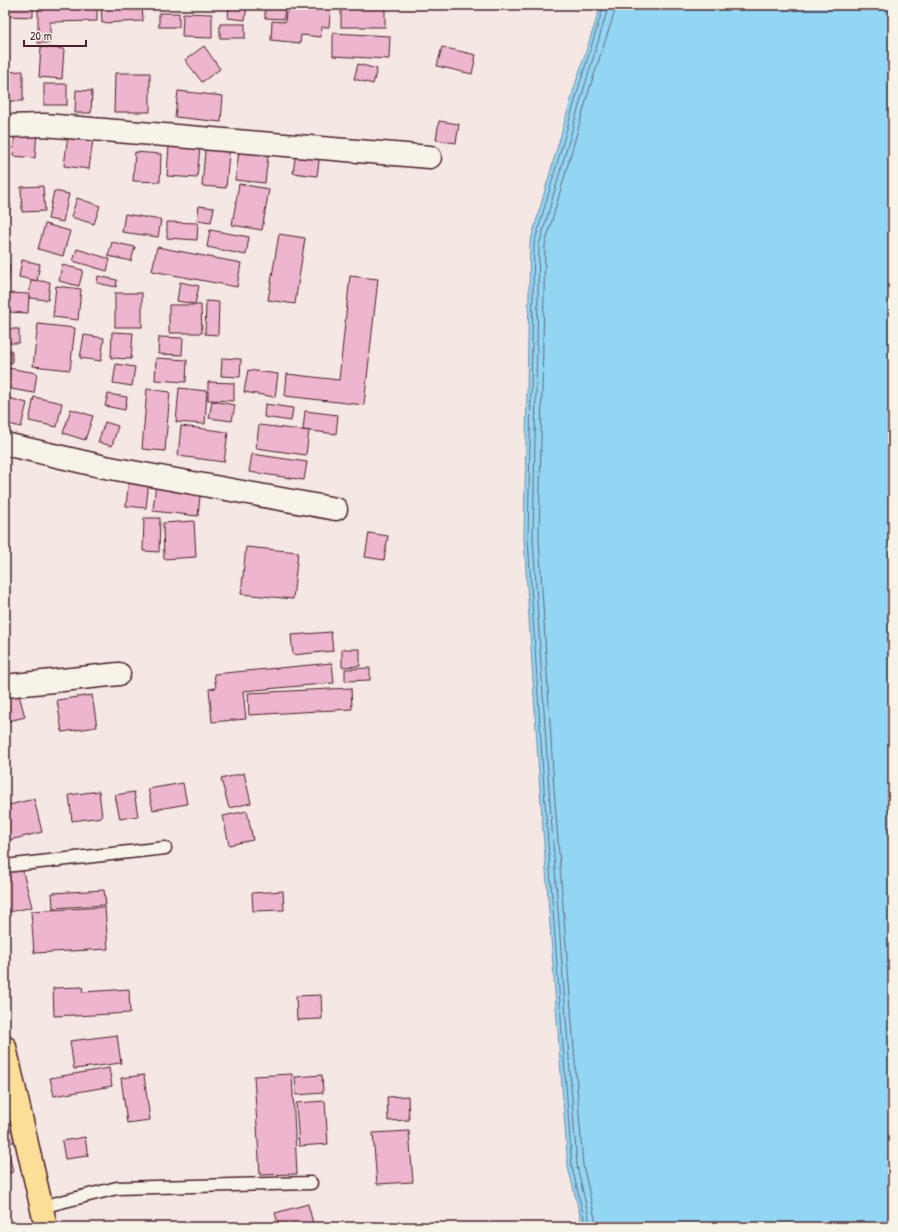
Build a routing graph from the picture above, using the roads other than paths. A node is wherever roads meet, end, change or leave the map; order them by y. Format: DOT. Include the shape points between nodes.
graph roads {
  1 [pos="5,126"];
  2 [pos="430,157"];
  3 [pos="5,444"];
  4 [pos="336,509"];
  5 [pos="119,674"];
  6 [pos="5,686"];
  7 [pos="164,848"];
  8 [pos="5,866"];
  9 [pos="5,1047"];
  10 [pos="310,1183"];
  11 [pos="44,1217"];
  1 -- 2 [label="street" via="44,125"];
  3 -- 4 [label="street" via="105,467"];
  5 -- 6 [label="street"];
  7 -- 8 [label="lane"];
  9 -- 11 [label="main road"];
  10 -- 11 [label="lane" via="117,1188"];
}
